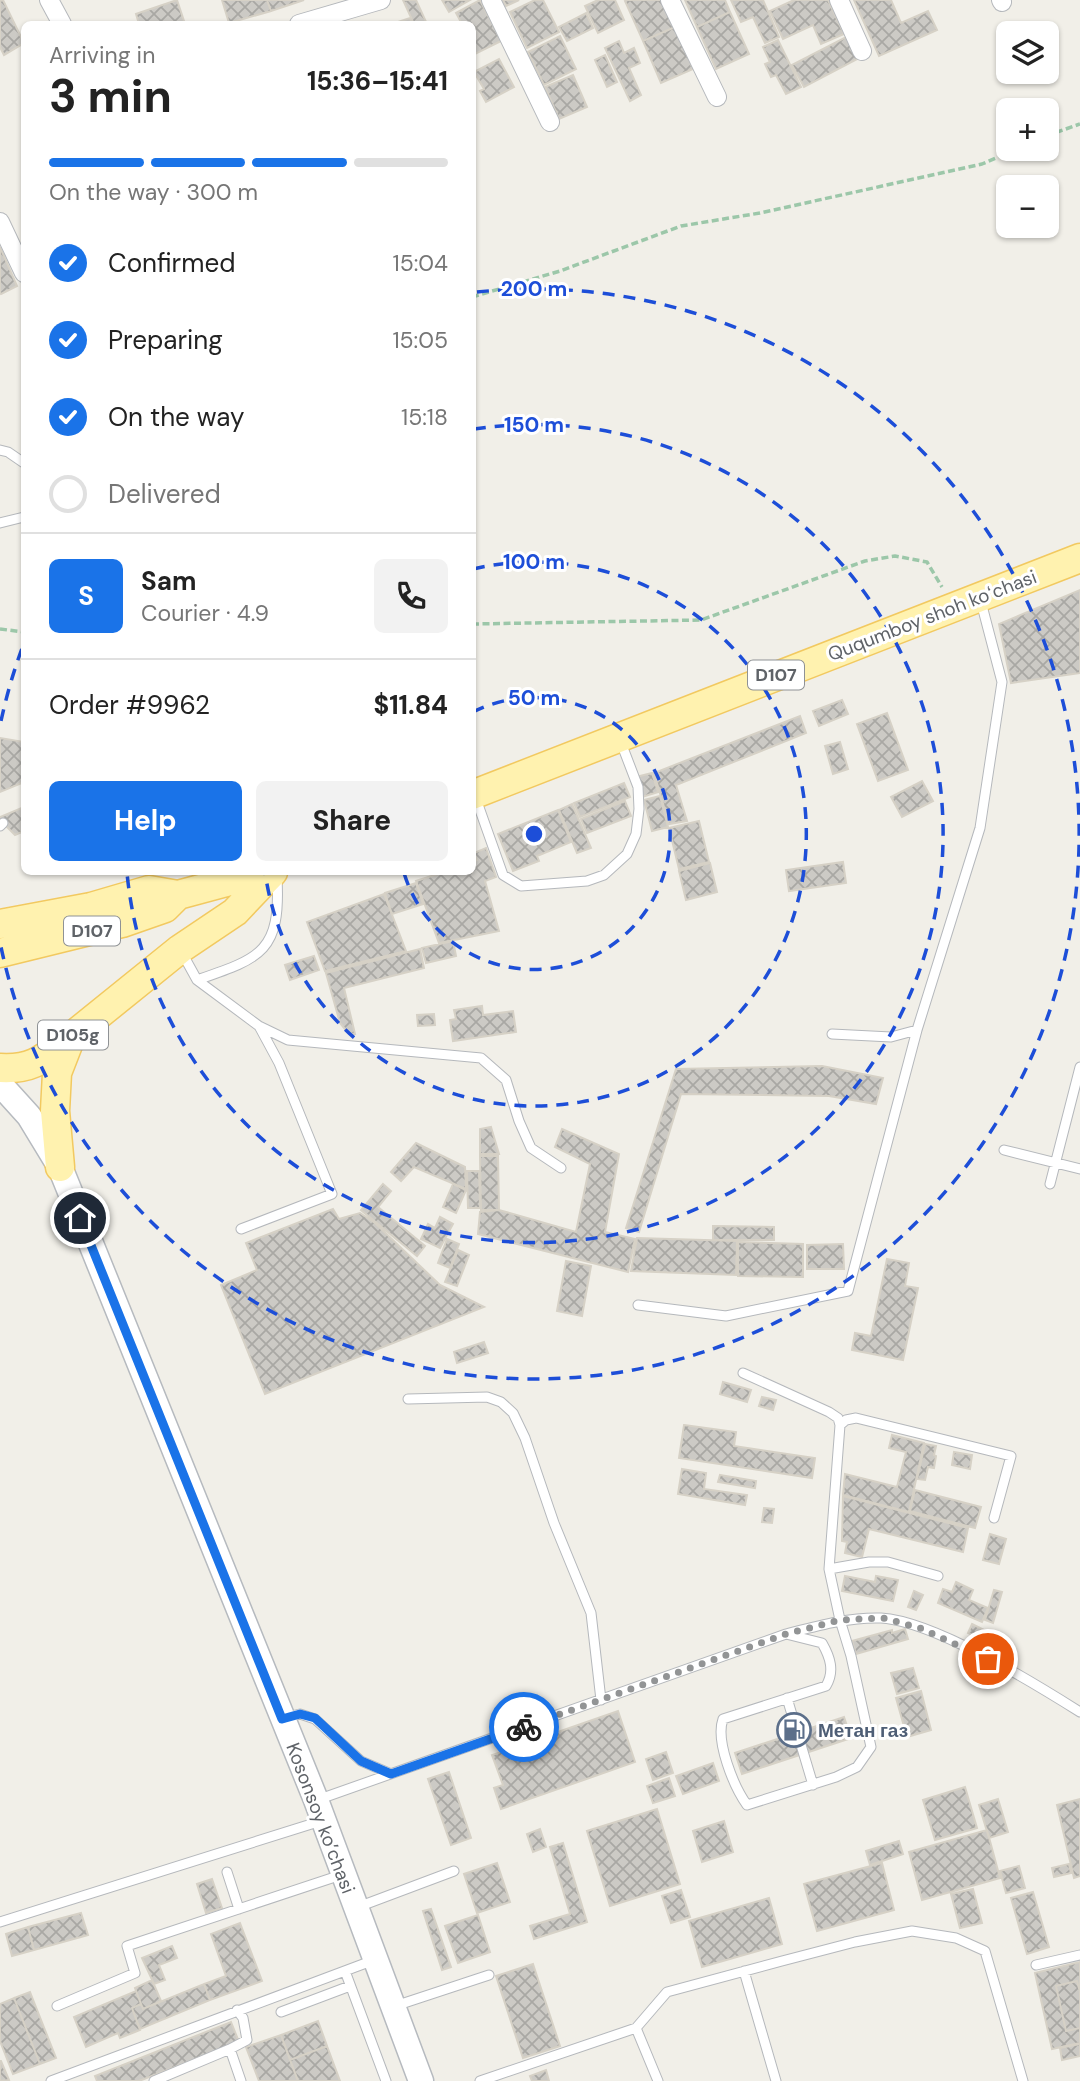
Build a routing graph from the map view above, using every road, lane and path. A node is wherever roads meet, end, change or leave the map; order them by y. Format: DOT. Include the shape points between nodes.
graph roads {
  1 [pos="49,0"];
  2 [pos="381,0"];
  3 [pos="491,0"];
  4 [pos="670,0"];
  5 [pos="839,0"];
  6 [pos="60,21"];
  7 [pos="309,21"];
  8 [pos="862,51"];
  9 [pos="717,97"];
  10 [pos="550,122"];
  11 [pos="1080,124"];
  12 [pos="1059,131"];
  13 [pos="996,158"];
  14 [pos="0,222"];
  15 [pos="21,267"];
  16 [pos="476,296"];
  17 [pos="0,450"];
  18 [pos="21,461"];
  19 [pos="21,518"];
  20 [pos="0,523"];
  21 [pos="1080,558"];
  22 [pos="979,597"];
  23 [pos="953,607"];
  24 [pos="476,624"];
  25 [pos="0,629"];
  26 [pos="21,632"];
  27 [pos="619,737"];
  28 [pos="476,794"];
  29 [pos="476,801"];
  30 [pos="252,875"];
  31 [pos="272,875"];
  32 [pos="275,875"];
  33 [pos="172,897"];
  34 [pos="0,923"];
  35 [pos="180,949"];
  36 [pos="0,953"];
  37 [pos="197,980"];
  38 [pos="259,1026"];
  39 [pos="917,1030"];
  40 [pos="832,1034"];
  41 [pos="71,1037"];
  42 [pos="1080,1067"];
  43 [pos="0,1068"];
  44 [pos="0,1084"];
  45 [pos="1004,1150"];
  46 [pos="1055,1163"];
  47 [pos="60,1167"];
  48 [pos="561,1168"];
  49 [pos="1080,1169"];
  50 [pos="1050,1184"];
  51 [pos="241,1229"];
  52 [pos="638,1305"];
  53 [pos="743,1373"];
  54 [pos="408,1399"];
  55 [pos="840,1425"];
  56 [pos="994,1518"];
  57 [pos="829,1569"];
  58 [pos="938,1576"];
  59 [pos="840,1620"];
  60 [pos="786,1634"];
  61 [pos="787,1698"];
  62 [pos="601,1700"];
  63 [pos="1080,1712"];
  64 [pos="282,1719"];
  65 [pos="391,1774"];
  66 [pos="813,1785"];
  67 [pos="319,1811"];
  68 [pos="454,1871"];
  69 [pos="227,1872"];
  70 [pos="343,1874"];
  71 [pos="356,1908"];
  72 [pos="239,1909"];
  73 [pos="0,1922"];
  74 [pos="1080,1955"];
  75 [pos="376,1960"];
  76 [pos="1037,1965"];
  77 [pos="345,1971"];
  78 [pos="744,1971"];
  79 [pos="489,1975"];
  80 [pos="350,1986"];
  81 [pos="57,2006"];
  82 [pos="393,2007"];
  83 [pos="237,2010"];
  84 [pos="281,2011"];
  85 [pos="636,2028"];
  86 [pos="230,2049"];
  87 [pos="51,2081"];
  88 [pos="154,2081"];
  89 [pos="241,2081"];
  90 [pos="386,2081"];
  91 [pos="421,2081"];
  92 [pos="480,2081"];
  93 [pos="658,2081"];
  94 [pos="776,2081"];
  95 [pos="1023,2081"];
  1 -- 6 [label="street"];
  2 -- 7 [label="street"];
  3 -- 10 [label="street"];
  4 -- 9 [label="street"];
  5 -- 8 [label="street"];
  11 -- 12 [label="path"];
  13 -- 16 [label="path" via="760,213 681,226 561,271"];
  14 -- 15 [label="street"];
  17 -- 18 [label="lane"];
  19 -- 20 [label="lane"];
  21 -- 22 [label="main road, Ququmboy shoh koʻchasi / D107"];
  22 -- 23 [label="main road, Ququmboy shoh koʻchasi / D107"];
  22 -- 39 [label="lane" via="1002,682 980,828"];
  23 -- 24 [label="path" via="927,562 895,556 866,561 701,620"];
  23 -- 27 [label="main road, Ququmboy shoh koʻchasi / D107"];
  25 -- 26 [label="path"];
  27 -- 28 [label="main road, Ququmboy shoh koʻchasi / D107"];
  27 -- 29 [label="lane" via="638,787 639,809 636,834 627,854 604,875 587,881 522,886 503,875"];
  30 -- 33 [label="main road, D107"];
  31 -- 35 [label="main road, D105g" via="235,912"];
  32 -- 37 [label="lane" via="279,909 268,944 247,963"];
  33 -- 34 [label="main road, D107" via="149,890 91,907"];
  33 -- 35 [label="main road"];
  33 -- 36 [label="main road, D107" via="97,930"];
  35 -- 37 [label="lane"];
  35 -- 41 [label="main road, D105g"];
  37 -- 38 [label="lane"];
  38 -- 48 [label="lane" via="306,1043 481,1058 506,1080 531,1148"];
  38 -- 51 [label="lane" via="279,1063 332,1194"];
  39 -- 40 [label="lane" via="891,1037"];
  39 -- 52 [label="lane" via="848,1291 726,1316"];
  41 -- 43 [label="main road" via="22,1069"];
  41 -- 47 [label="main road, D105g" via="57,1073"];
  42 -- 46 [label="lane"];
  44 -- 47 [label="main road, D105g" via="29,1115"];
  45 -- 46 [label="lane"];
  46 -- 49 [label="lane"];
  46 -- 50 [label="lane"];
  47 -- 64 [label="main road, Kosonsoy ko’chasi / D105g"];
  53 -- 55 [label="lane" via="829,1412"];
  54 -- 62 [label="lane" via="487,1397 513,1413 591,1613"];
  55 -- 56 [label="lane" via="856,1418 1011,1455"];
  55 -- 57 [label="lane"];
  57 -- 58 [label="lane" via="888,1562"];
  57 -- 59 [label="lane"];
  59 -- 60 [label="lane"];
  59 -- 63 [label="lane" via="883,1618 920,1628 968,1648"];
  59 -- 66 [label="lane" via="871,1747 857,1767"];
  60 -- 61 [label="lane" via="822,1643 831,1671 826,1686"];
  60 -- 62 [label="lane"];
  61 -- 66 [label="lane"];
  61 -- 66 [label="lane" via="723,1719 720,1737 738,1792 747,1805"];
  62 -- 65 [label="lane"];
  64 -- 65 [label="lane" via="300,1714 315,1718 361,1761"];
  64 -- 67 [label="main road, Kosonsoy ko’chasi / D105g"];
  65 -- 67 [label="lane"];
  67 -- 70 [label="main road, Kosonsoy ko’chasi / D105g"];
  67 -- 73 [label="lane"];
  68 -- 71 [label="lane"];
  69 -- 72 [label="lane"];
  70 -- 71 [label="main road, Kosonsoy ko’chasi / D105g"];
  70 -- 72 [label="lane"];
  71 -- 75 [label="main road, Kosonsoy ko’chasi / D105g"];
  72 -- 81 [label="lane" via="127,1946 135,1973"];
  74 -- 76 [label="lane"];
  75 -- 77 [label="lane"];
  75 -- 82 [label="main road, Kosonsoy ko’chasi / D105g"];
  77 -- 80 [label="lane"];
  77 -- 83 [label="lane"];
  78 -- 85 [label="lane" via="667,1992"];
  78 -- 94 [label="lane"];
  78 -- 95 [label="lane" via="912,1931 956,1938 985,1951"];
  79 -- 82 [label="lane"];
  80 -- 84 [label="lane"];
  80 -- 90 [label="lane"];
  82 -- 91 [label="main road, Kosonsoy ko’chasi / D105g"];
  83 -- 86 [label="lane" via="247,2039"];
  83 -- 87 [label="lane"];
  85 -- 92 [label="lane"];
  85 -- 93 [label="lane"];
  86 -- 88 [label="lane"];
  86 -- 89 [label="lane"];
}
